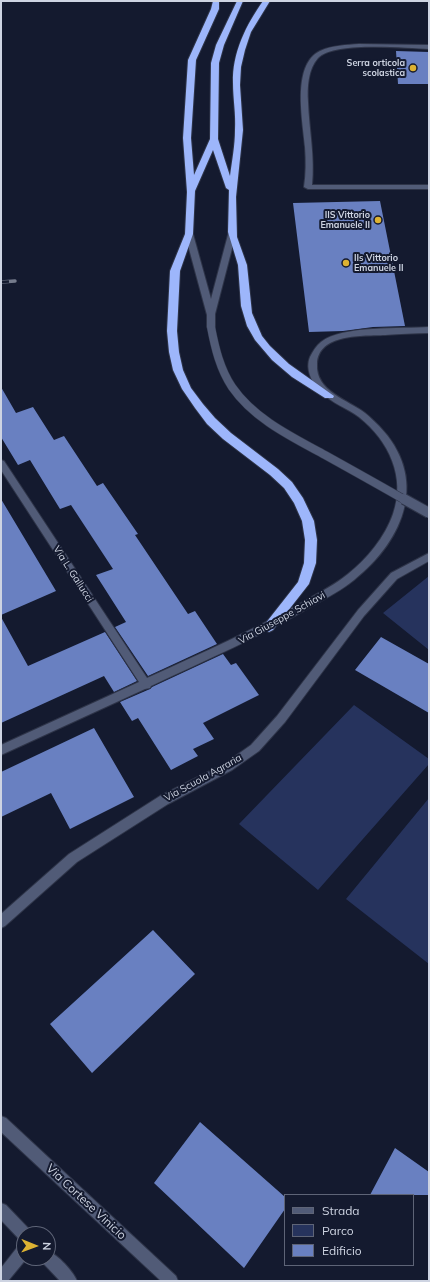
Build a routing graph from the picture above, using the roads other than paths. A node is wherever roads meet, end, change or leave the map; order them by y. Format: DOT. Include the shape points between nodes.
graph roads {
  1 [pos="216,1"];
  2 [pos="240,1"];
  3 [pos="267,1"];
  4 [pos="429,47"];
  5 [pos="214,138"];
  6 [pos="429,187"];
  7 [pos="231,191"];
  8 [pos="191,192"];
  9 [pos="189,234"];
  10 [pos="232,234"];
  11 [pos="211,315"];
  12 [pos="429,330"];
  13 [pos="329,396"];
  14 [pos="1,463"];
  15 [pos="429,513"];
  16 [pos="429,557"];
  17 [pos="269,627"];
  18 [pos="146,685"];
  19 [pos="1,750"];
  20 [pos="1,922"];
  21 [pos="1,1123"];
  22 [pos="1,1210"];
  23 [pos="16,1226"];
  24 [pos="16,1260"];
  25 [pos="56,1266"];
  26 [pos="1,1279"];
  27 [pos="70,1281"];
  28 [pos="171,1281"];
  1 -- 8 [label="highway" via="192,60 187,138"];
  2 -- 5 [label="highway" via="225,31 215,63"];
  3 -- 7 [label="highway" via="249,31 237,67 239,138"];
  4 -- 6 [label="street" via="365,46 339,48 322,53 311,62 304,103 310,171 308,187"];
  5 -- 7 [label="highway"];
  5 -- 8 [label="highway"];
  7 -- 10 [label="highway"];
  8 -- 9 [label="highway"];
  9 -- 11 [label="street"];
  9 -- 17 [label="highway" via="175,270 172,331 178,370 187,389 211,421 288,485 300,501 312,540 310,563 304,584"];
  10 -- 11 [label="street"];
  10 -- 13 [label="highway" via="243,268 244,290 252,326 272,355 287,369"];
  11 -- 15 [label="street, bridge" via="215,350 221,367 238,395 254,411 281,431"];
  12 -- 13 [label="street" via="355,333 332,339 324,344 317,352 312,368 314,377"];
  13 -- 17 [label="street, Via Giuseppe Schiavi" via="362,415 378,429 389,444 403,482 401,504 390,532 352,577"];
  14 -- 18 [label="street, Via L. Gallucci"];
  16 -- 20 [label="street, Via Scuola Agraria" via="394,576 361,613 281,719 255,748 228,767 164,800 73,858"];
  17 -- 18 [label="street, Via Giuseppe Schiavi"];
  18 -- 19 [label="street, Via Giuseppe Schiavi"];
  21 -- 28 [label="street, Via Cortese Vinicio"];
  22 -- 23 [label="street"];
  24 -- 26 [label="street"];
  25 -- 27 [label="street"];
}
